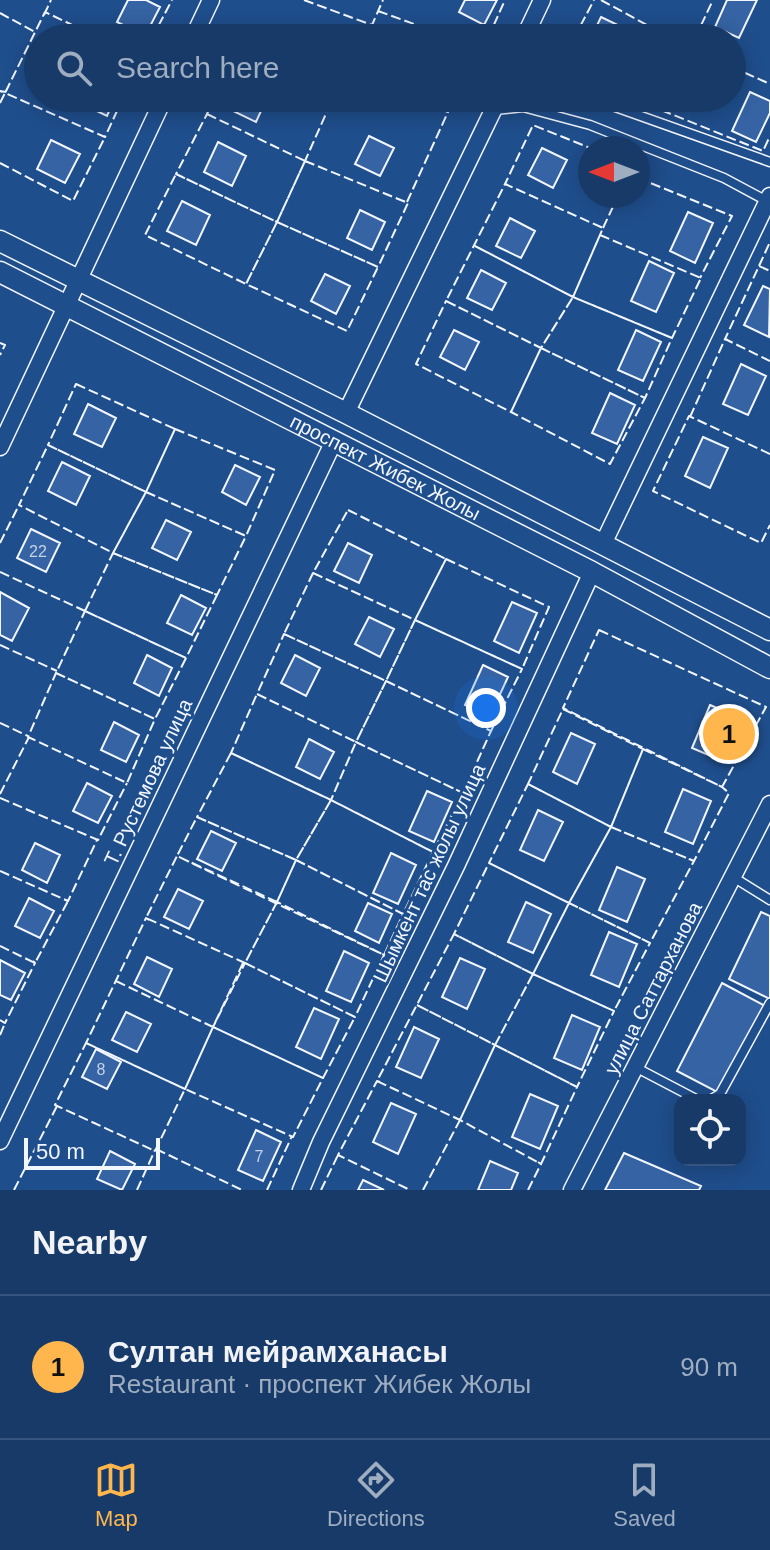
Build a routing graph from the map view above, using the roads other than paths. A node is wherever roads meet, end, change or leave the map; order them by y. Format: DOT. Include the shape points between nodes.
graph roads {
  1 [pos="211,0"];
  2 [pos="542,0"];
  3 [pos="200,24"];
  4 [pos="531,24"];
  5 [pos="157,112"];
  6 [pos="492,112"];
  7 [pos="542,112"];
  8 [pos="629,112"];
  9 [pos="770,162"];
  10 [pos="769,199"];
  11 [pos="0,241"];
  12 [pos="0,272"];
  13 [pos="78,281"];
  14 [pos="67,306"];
  15 [pos="346,413"];
  16 [pos="334,441"];
  17 [pos="0,447"];
  18 [pos="603,544"];
  19 [pos="592,572"];
  20 [pos="770,630"];
  21 [pos="770,668"];
  22 [pos="770,804"];
  23 [pos="732,877"];
  24 [pos="770,900"];
  25 [pos="770,1003"];
  26 [pos="635,1067"];
  27 [pos="687,1094"];
  28 [pos="720,1094"];
  29 [pos="0,1141"];
  30 [pos="301,1190"];
  31 [pos="572,1190"];
  1 -- 3 [label="street"];
  2 -- 4 [label="street"];
  5 -- 13 [label="street"];
  6 -- 15 [label="street"];
  7 -- 10 [label="lane" via="590,125"];
  8 -- 9 [label="lane"];
  10 -- 18 [label="street"];
  11 -- 13 [label="street, проспект Жибек Жолы"];
  12 -- 14 [label="street, проспект Жибек Жолы"];
  13 -- 14 [label="street"];
  13 -- 15 [label="street, проспект Жибек Жолы"];
  14 -- 16 [label="street, проспект Жибек Жолы"];
  14 -- 17 [label="street"];
  15 -- 18 [label="street, проспект Жибек Жолы"];
  16 -- 19 [label="street, проспект Жибек Жолы"];
  16 -- 29 [label="street, Т. Рустемова улица"];
  18 -- 20 [label="street, проспект Жибек Жолы"];
  19 -- 21 [label="street, проспект Жибек Жолы"];
  19 -- 30 [label="street, Шымкент тас жолы улица"];
  22 -- 23 [label="street, улица Саттарханова"];
  23 -- 24 [label="lane"];
  23 -- 26 [label="street, улица Саттарханова"];
  25 -- 28 [label="lane"];
  26 -- 27 [label="lane"];
  26 -- 31 [label="street, улица Саттарханова"];
}
